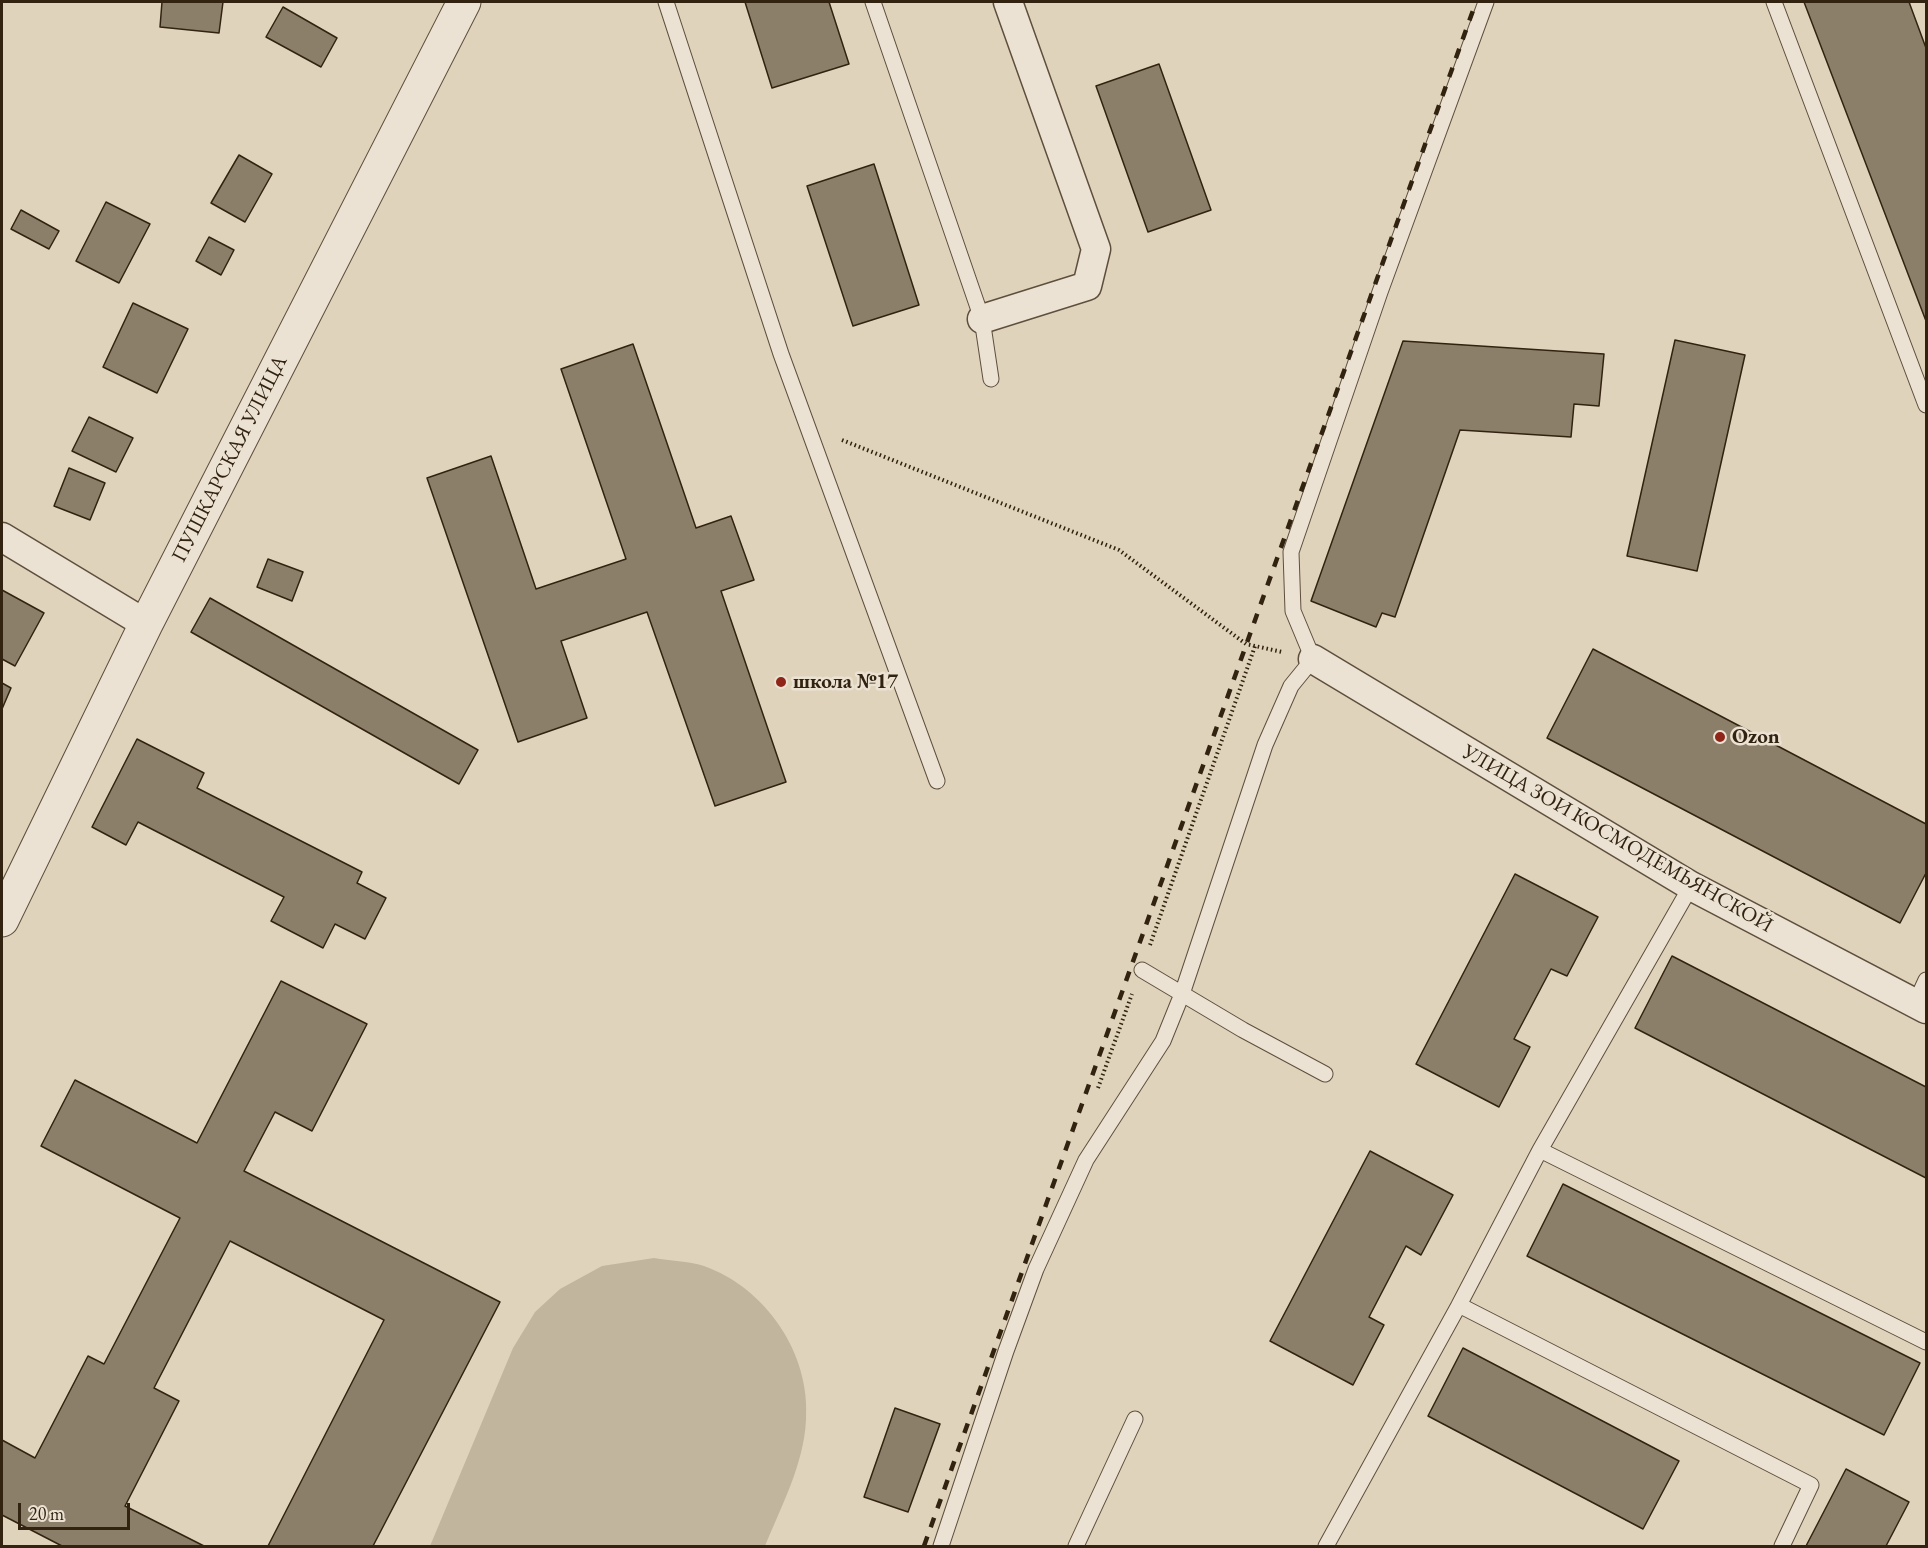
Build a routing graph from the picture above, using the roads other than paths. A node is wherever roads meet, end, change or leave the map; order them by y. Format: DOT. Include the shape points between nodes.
graph roads {
  1 [pos="464,2"];
  2 [pos="666,2"];
  3 [pos="873,2"];
  4 [pos="1008,2"];
  5 [pos="1486,2"];
  6 [pos="1774,2"];
  7 [pos="982,319"];
  8 [pos="990,379"];
  9 [pos="1926,405"];
  10 [pos="2,537"];
  11 [pos="146,624"];
  12 [pos="1313,659"];
  13 [pos="937,781"];
  14 [pos="1691,886"];
  15 [pos="2,920"];
  16 [pos="1142,970"];
  17 [pos="1182,994"];
  18 [pos="1923,998"];
  19 [pos="1325,1074"];
  20 [pos="1540,1150"];
  21 [pos="1459,1305"];
  22 [pos="1926,1341"];
  23 [pos="1135,1419"];
  24 [pos="941,1546"];
  25 [pos="1076,1546"];
  26 [pos="1326,1546"];
  27 [pos="1782,1546"];
  1 -- 11 [label="street, ПУШКАРСКАЯ УЛИЦА"];
  2 -- 13 [label="lane" via="781,354"];
  3 -- 7 [label="lane"];
  4 -- 7 [label="street" via="1096,249 1087,286"];
  5 -- 12 [label="lane" via="1291,552 1293,611"];
  6 -- 9 [label="lane"];
  7 -- 8 [label="lane"];
  10 -- 11 [label="street"];
  11 -- 15 [label="street, ПУШКАРСКАЯ УЛИЦА"];
  12 -- 14 [label="street, УЛИЦА ЗОИ КОСМОДЕМЬЯНСКОЙ"];
  12 -- 17 [label="lane" via="1291,686 1265,745"];
  14 -- 18 [label="street, УЛИЦА ЗОИ КОСМОДЕМЬЯНСКОЙ"];
  14 -- 20 [label="lane"];
  16 -- 17 [label="lane"];
  17 -- 19 [label="lane"];
  17 -- 24 [label="lane" via="1163,1041 1086,1160 1036,1269"];
  20 -- 21 [label="lane"];
  20 -- 22 [label="lane"];
  21 -- 26 [label="lane"];
  21 -- 27 [label="lane" via="1812,1485"];
  23 -- 25 [label="lane"];
}
